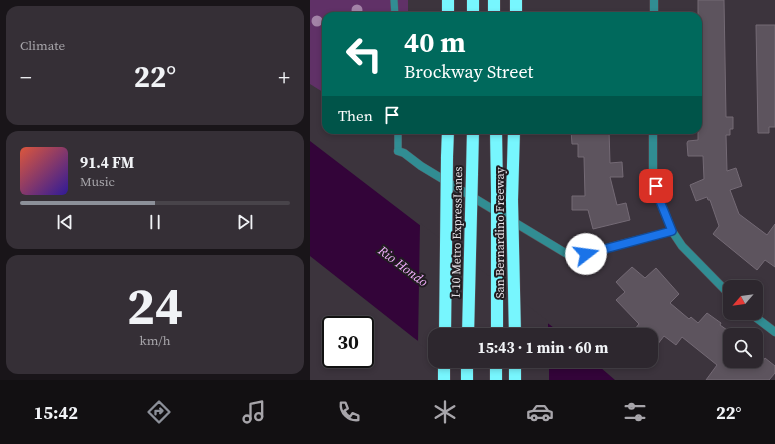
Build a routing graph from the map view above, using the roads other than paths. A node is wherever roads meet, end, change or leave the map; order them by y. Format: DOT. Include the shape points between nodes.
graph roads {
  1 [pos="394,0"];
  2 [pos="448,0"];
  3 [pos="473,0"];
  4 [pos="494,0"];
  5 [pos="516,0"];
  6 [pos="654,0"];
  7 [pos="395,12"];
  8 [pos="448,12"];
  9 [pos="473,12"];
  10 [pos="494,12"];
  11 [pos="516,12"];
  12 [pos="654,12"];
  13 [pos="398,134"];
  14 [pos="448,134"];
  15 [pos="473,134"];
  16 [pos="496,134"];
  17 [pos="514,134"];
  18 [pos="653,134"];
  19 [pos="398,151"];
  20 [pos="672,231"];
  21 [pos="723,288"];
  22 [pos="759,320"];
  23 [pos="445,328"];
  24 [pos="468,328"];
  25 [pos="496,328"];
  26 [pos="515,328"];
  27 [pos="775,332"];
  28 [pos="444,368"];
  29 [pos="467,368"];
  30 [pos="496,368"];
  31 [pos="515,368"];
  32 [pos="444,380"];
  33 [pos="467,380"];
  34 [pos="496,380"];
  35 [pos="515,380"];
  1 -- 7 [label="lane"];
  2 -- 8 [label="highway"];
  3 -- 9 [label="highway"];
  4 -- 10 [label="highway"];
  5 -- 11 [label="highway"];
  6 -- 12 [label="street"];
  13 -- 19 [label="lane"];
  14 -- 23 [label="highway, bridge"];
  15 -- 24 [label="highway, I-10 Metro ExpressLanes, bridge"];
  16 -- 25 [label="highway, bridge"];
  17 -- 26 [label="highway, San Bernardino Freeway, bridge" via="512,200"];
  18 -- 20 [label="street" via="653,170 660,201"];
  19 -- 20 [label="street" via="572,257"];
  20 -- 21 [label="street" via="682,246"];
  22 -- 27 [label="street"];
  28 -- 32 [label="highway"];
  29 -- 33 [label="highway"];
  30 -- 34 [label="highway"];
  31 -- 35 [label="highway"];
}
